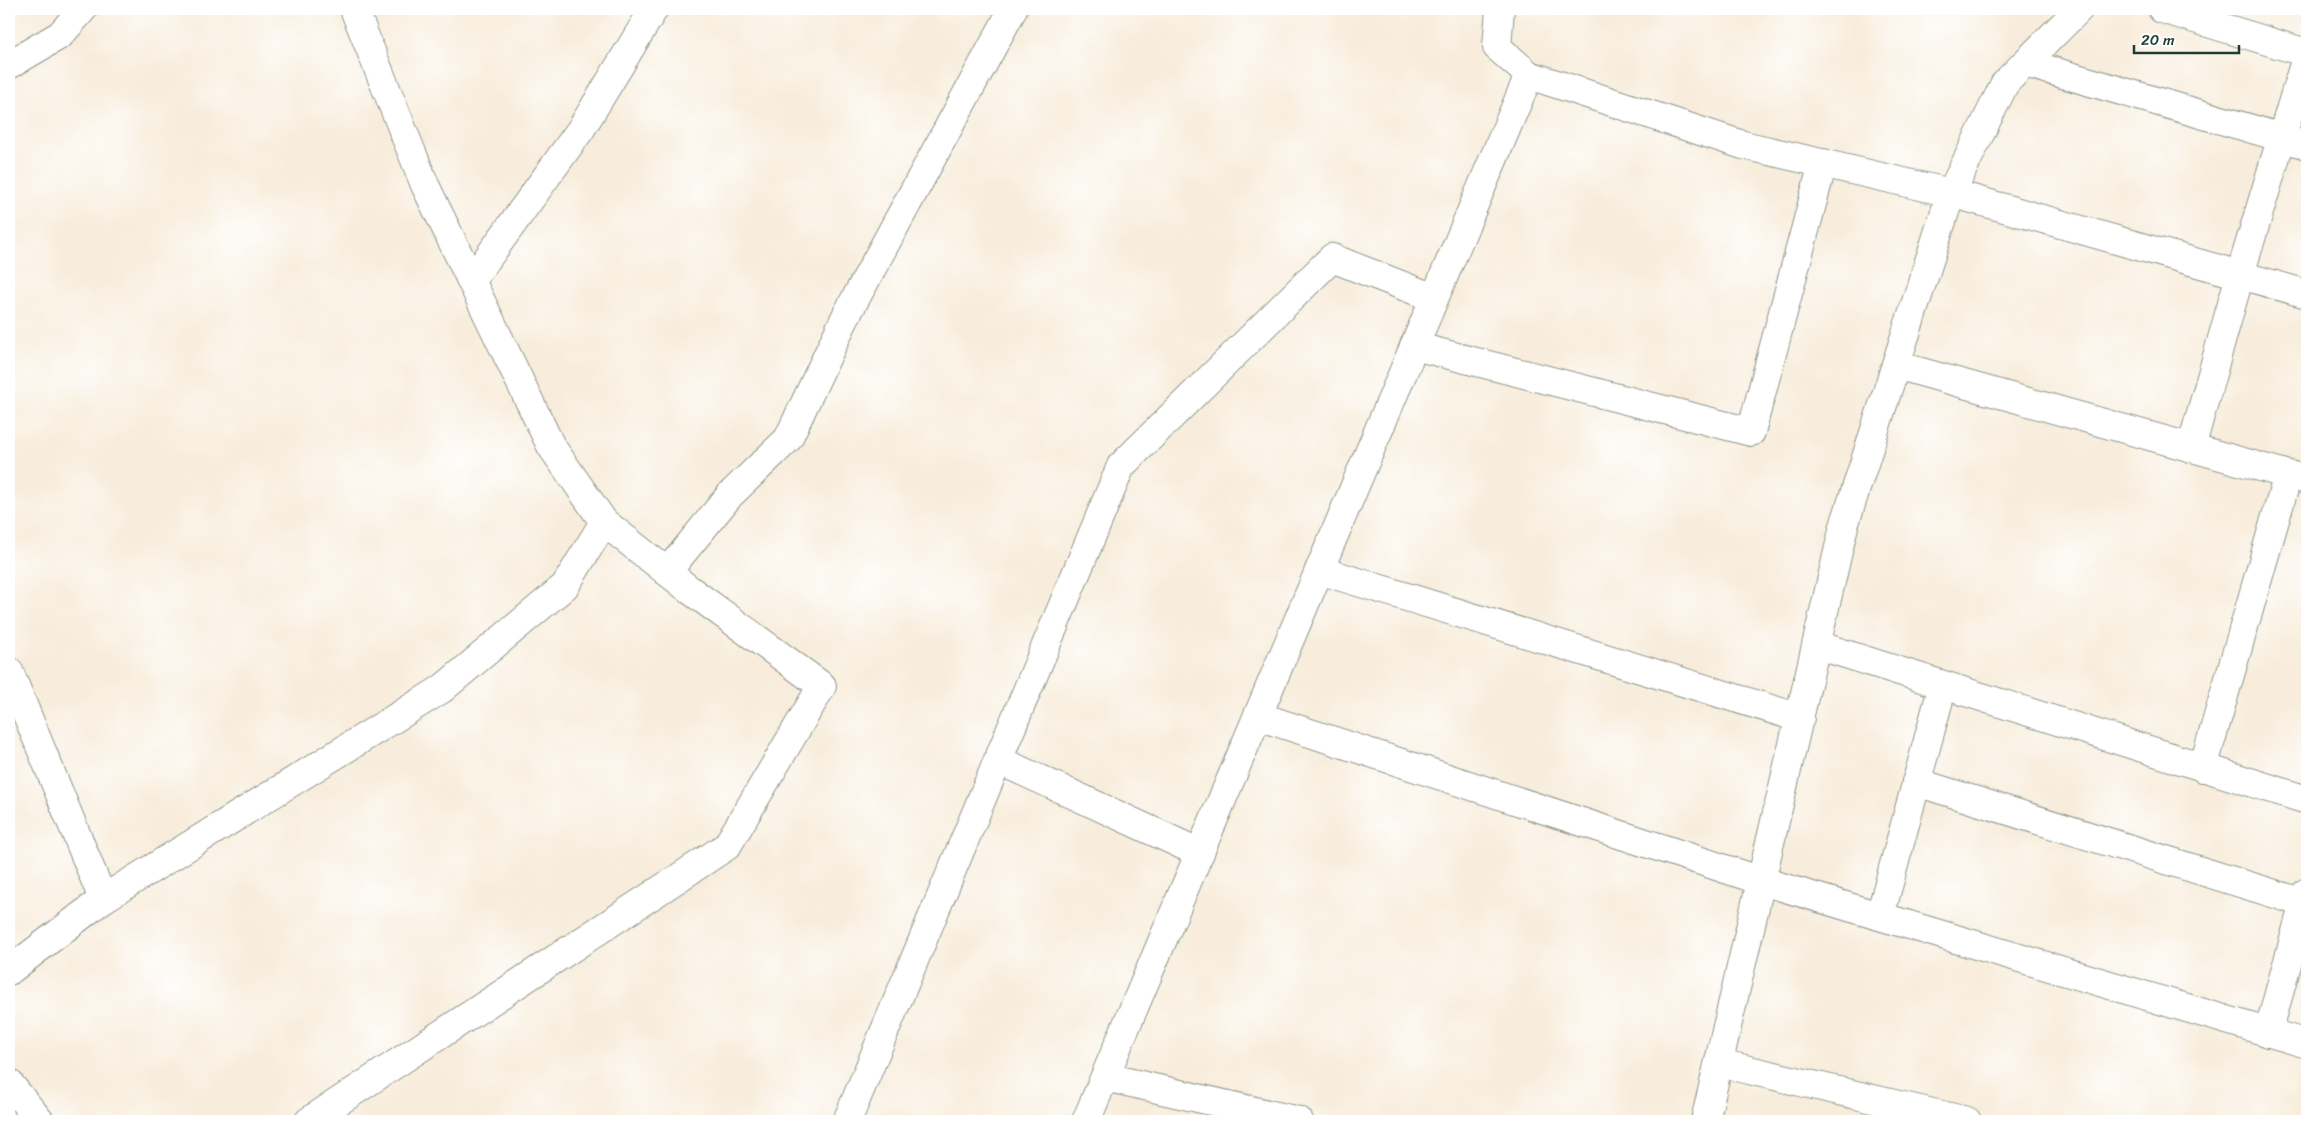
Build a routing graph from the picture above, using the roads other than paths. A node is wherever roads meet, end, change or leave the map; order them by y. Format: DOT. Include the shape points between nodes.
graph roads {
  1 [pos="83,9"];
  2 [pos="354,9"];
  3 [pos="654,9"];
  4 [pos="1013,9"];
  5 [pos="1500,9"];
  6 [pos="2079,9"];
  7 [pos="2162,9"];
  8 [pos="2307,53"];
  9 [pos="2025,63"];
  10 [pos="9,66"];
  11 [pos="1529,75"];
  12 [pos="2281,138"];
  13 [pos="2307,145"];
  14 [pos="1823,163"];
  15 [pos="1951,193"];
  16 [pos="2240,275"];
  17 [pos="471,281"];
  18 [pos="2307,294"];
  19 [pos="1434,298"];
  20 [pos="1414,346"];
  21 [pos="1896,365"];
  22 [pos="2191,448"];
  23 [pos="2298,478"];
  24 [pos="604,522"];
  25 [pos="1319,570"];
  26 [pos="667,572"];
  27 [pos="1817,645"];
  28 [pos="9,671"];
  29 [pos="1943,684"];
  30 [pos="1258,716"];
  31 [pos="1800,718"];
  32 [pos="998,760"];
  33 [pos="2204,768"];
  34 [pos="1916,782"];
  35 [pos="2307,800"];
  36 [pos="1200,853"];
  37 [pos="1762,880"];
  38 [pos="2306,898"];
  39 [pos="103,899"];
  40 [pos="1880,916"];
  41 [pos="9,971"];
  42 [pos="2268,1033"];
  43 [pos="2307,1044"];
  44 [pos="1719,1063"];
  45 [pos="1105,1077"];
  46 [pos="9,1083"];
  47 [pos="40,1121"];
  48 [pos="309,1121"];
  49 [pos="847,1121"];
  50 [pos="1086,1121"];
  51 [pos="1298,1121"];
  52 [pos="1705,1121"];
  53 [pos="1968,1121"];
  1 -- 10 [label="street" via="60,35"];
  2 -- 17 [label="street" via="425,185"];
  3 -- 17 [label="street" via="581,129"];
  4 -- 26 [label="street" via="846,316 788,439 730,495"];
  5 -- 11 [label="street" via="1497,47"];
  6 -- 9 [label="street"];
  7 -- 8 [label="street"];
  8 -- 12 [label="street"];
  9 -- 12 [label="street"];
  9 -- 15 [label="street" via="2005,83"];
  11 -- 14 [label="street" via="1743,146"];
  11 -- 19 [label="street"];
  12 -- 13 [label="street"];
  12 -- 16 [label="street"];
  14 -- 15 [label="street"];
  14 -- 20 [label="street" via="1750,432"];
  15 -- 16 [label="street"];
  15 -- 21 [label="street"];
  16 -- 18 [label="street"];
  16 -- 22 [label="street"];
  17 -- 24 [label="street" via="551,446"];
  19 -- 20 [label="street"];
  19 -- 32 [label="street" via="1332,258 1121,466"];
  20 -- 25 [label="street"];
  21 -- 22 [label="street"];
  21 -- 27 [label="street" via="1844,526"];
  22 -- 23 [label="street"];
  23 -- 33 [label="street"];
  24 -- 26 [label="street"];
  24 -- 39 [label="street" via="565,586 442,689"];
  25 -- 30 [label="street"];
  25 -- 31 [label="street"];
  26 -- 48 [label="street" via="822,686 727,846"];
  27 -- 29 [label="street"];
  27 -- 31 [label="street"];
  28 -- 39 [label="street"];
  29 -- 33 [label="street"];
  29 -- 34 [label="street"];
  30 -- 36 [label="street"];
  30 -- 37 [label="street"];
  31 -- 37 [label="street"];
  32 -- 36 [label="street"];
  32 -- 49 [label="street"];
  33 -- 35 [label="street"];
  34 -- 38 [label="street"];
  34 -- 40 [label="street"];
  36 -- 45 [label="street"];
  37 -- 40 [label="street"];
  37 -- 44 [label="street"];
  38 -- 42 [label="street"];
  39 -- 41 [label="street"];
  40 -- 42 [label="street"];
  42 -- 43 [label="street"];
  44 -- 52 [label="street"];
  44 -- 53 [label="street"];
  45 -- 50 [label="street"];
  45 -- 51 [label="street"];
  46 -- 47 [label="street"];
}
